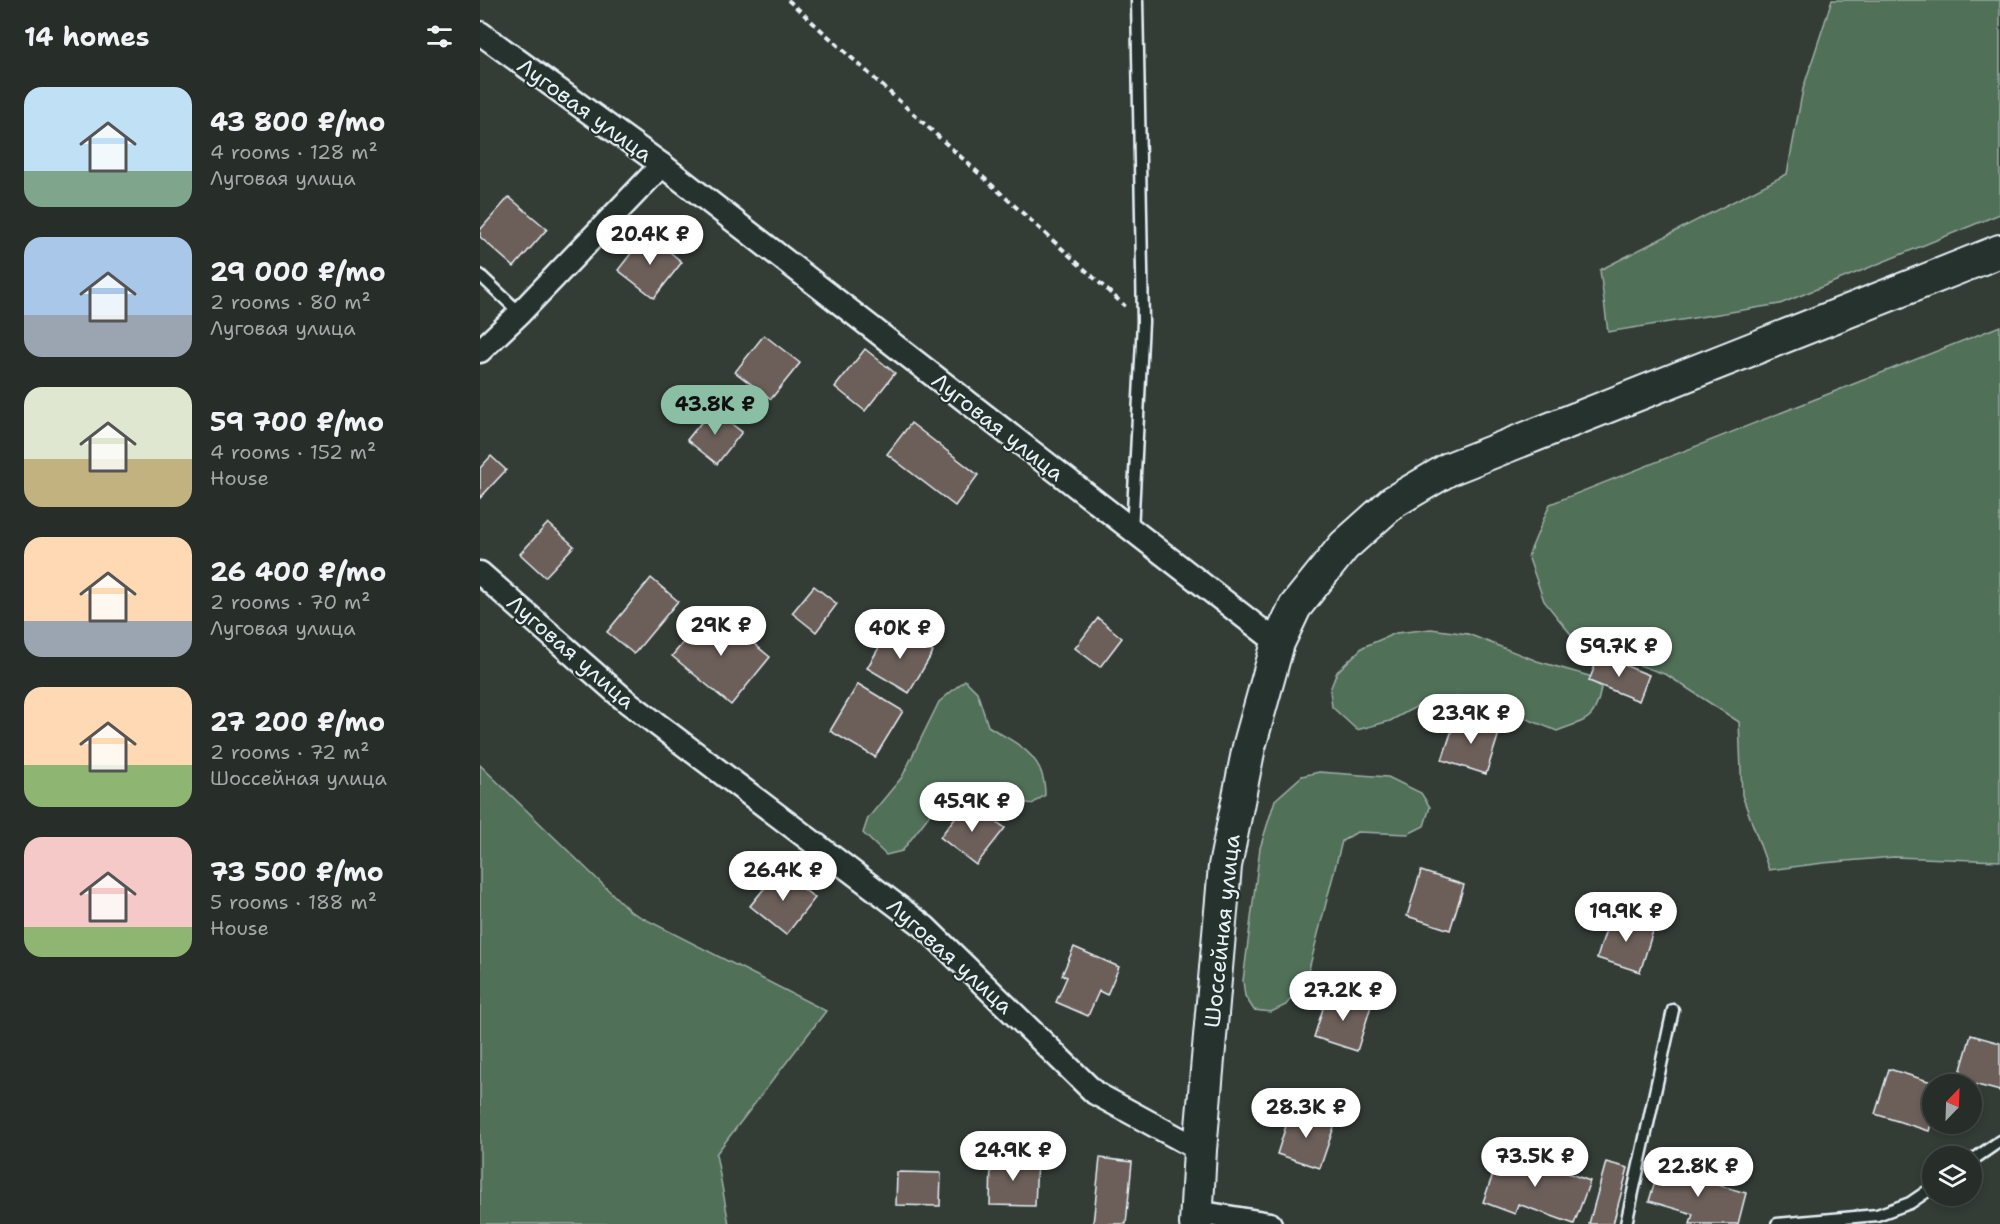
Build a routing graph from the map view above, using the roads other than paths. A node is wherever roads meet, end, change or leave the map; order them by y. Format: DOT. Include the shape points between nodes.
graph roads {
  1 [pos="1137,0"];
  2 [pos="481,37"];
  3 [pos="662,165"];
  4 [pos="2000,250"];
  5 [pos="480,275"];
  6 [pos="520,313"];
  7 [pos="480,351"];
  8 [pos="1132,530"];
  9 [pos="480,573"];
  10 [pos="1278,643"];
  11 [pos="1673,1010"];
  12 [pos="2000,1141"];
  13 [pos="1200,1150"];
  14 [pos="1982,1153"];
  15 [pos="1922,1195"];
  16 [pos="1196,1218"];
  17 [pos="1270,1224"];
  18 [pos="1626,1224"];
  19 [pos="1777,1224"];
  1 -- 8 [label="lane" via="1143,322"];
  2 -- 3 [label="street, Луговая улица"];
  3 -- 6 [label="street, Луговая улица"];
  3 -- 8 [label="street, Луговая улица"];
  4 -- 10 [label="street, Шоссейная улица" via="1449,469 1393,502 1344,546 1295,608"];
  5 -- 6 [label="lane"];
  6 -- 7 [label="street, Луговая улица"];
  8 -- 10 [label="street, Луговая улица"];
  9 -- 13 [label="street, Луговая улица" via="625,700 925,927 1095,1092"];
  10 -- 13 [label="street, Шоссейная улица" via="1249,747 1226,866"];
  11 -- 18 [label="lane"];
  12 -- 14 [label="lane"];
  13 -- 16 [label="street, Шоссейная улица"];
  15 -- 19 [label="lane" via="1877,1215"];
  16 -- 17 [label="street"];
}
